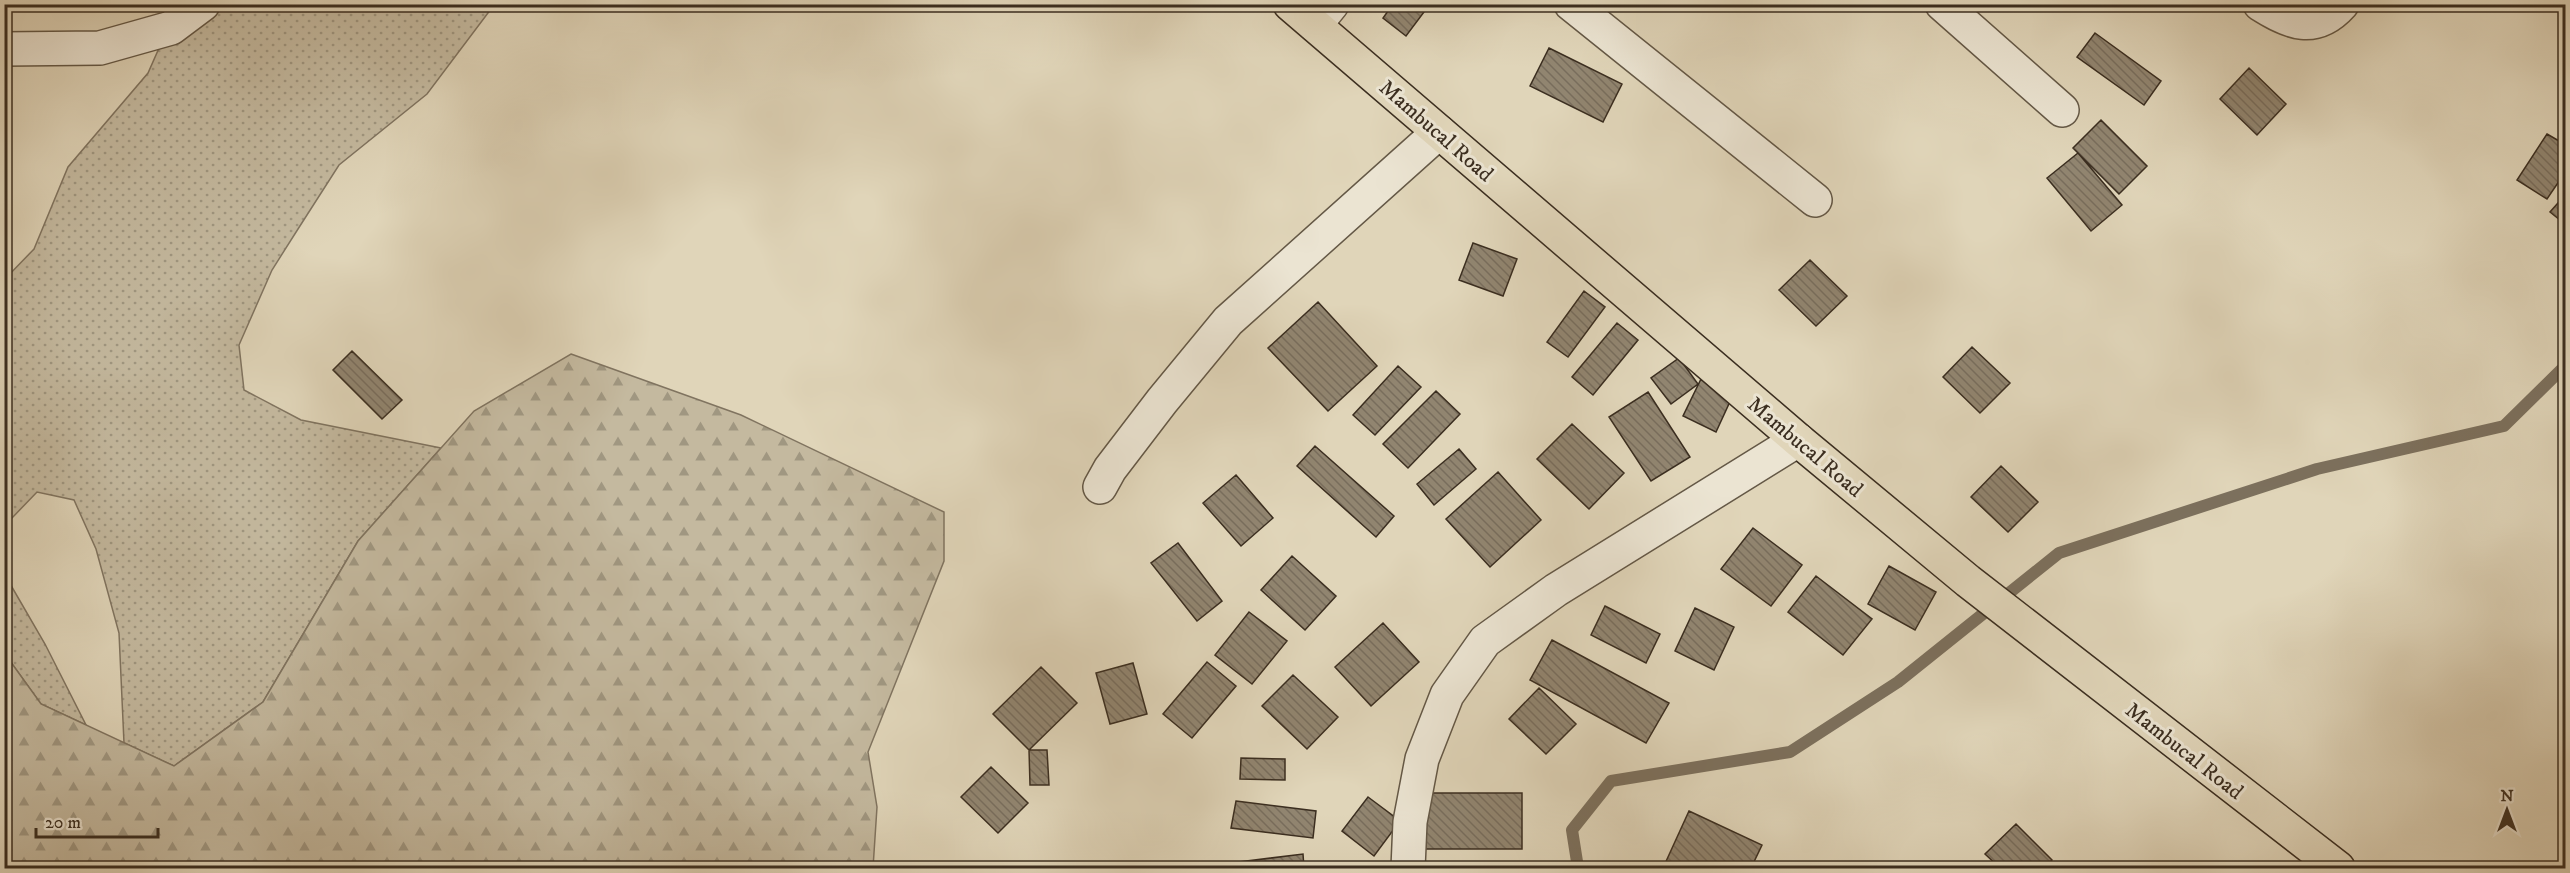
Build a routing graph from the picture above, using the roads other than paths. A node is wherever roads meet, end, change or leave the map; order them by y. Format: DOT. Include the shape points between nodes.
graph roads {
  1 [pos="202,4"];
  2 [pos="1290,4"];
  3 [pos="1571,4"];
  4 [pos="1942,4"];
  5 [pos="2260,4"];
  6 [pos="2342,4"];
  7 [pos="1323,15"];
  8 [pos="4,49"];
  9 [pos="2062,110"];
  10 [pos="1439,132"];
  11 [pos="1815,200"];
  12 [pos="1798,440"];
  13 [pos="1100,488"];
  14 [pos="1408,868"];
  15 [pos="2336,868"];
  1 -- 8 [label="street" via="171,28 100,48"];
  2 -- 7 [label="main road, Mambucal Road"];
  3 -- 11 [label="street"];
  4 -- 9 [label="street"];
  5 -- 6 [label="street" via="2280,17 2307,24 2331,17"];
  7 -- 10 [label="main road, Mambucal Road"];
  10 -- 12 [label="main road, Mambucal Road"];
  10 -- 13 [label="street" via="1228,321 1162,401"];
  12 -- 14 [label="street" via="1556,590 1485,641 1447,694 1422,759 1410,822"];
  12 -- 15 [label="main road, Mambucal Road" via="2018,621"];
}
